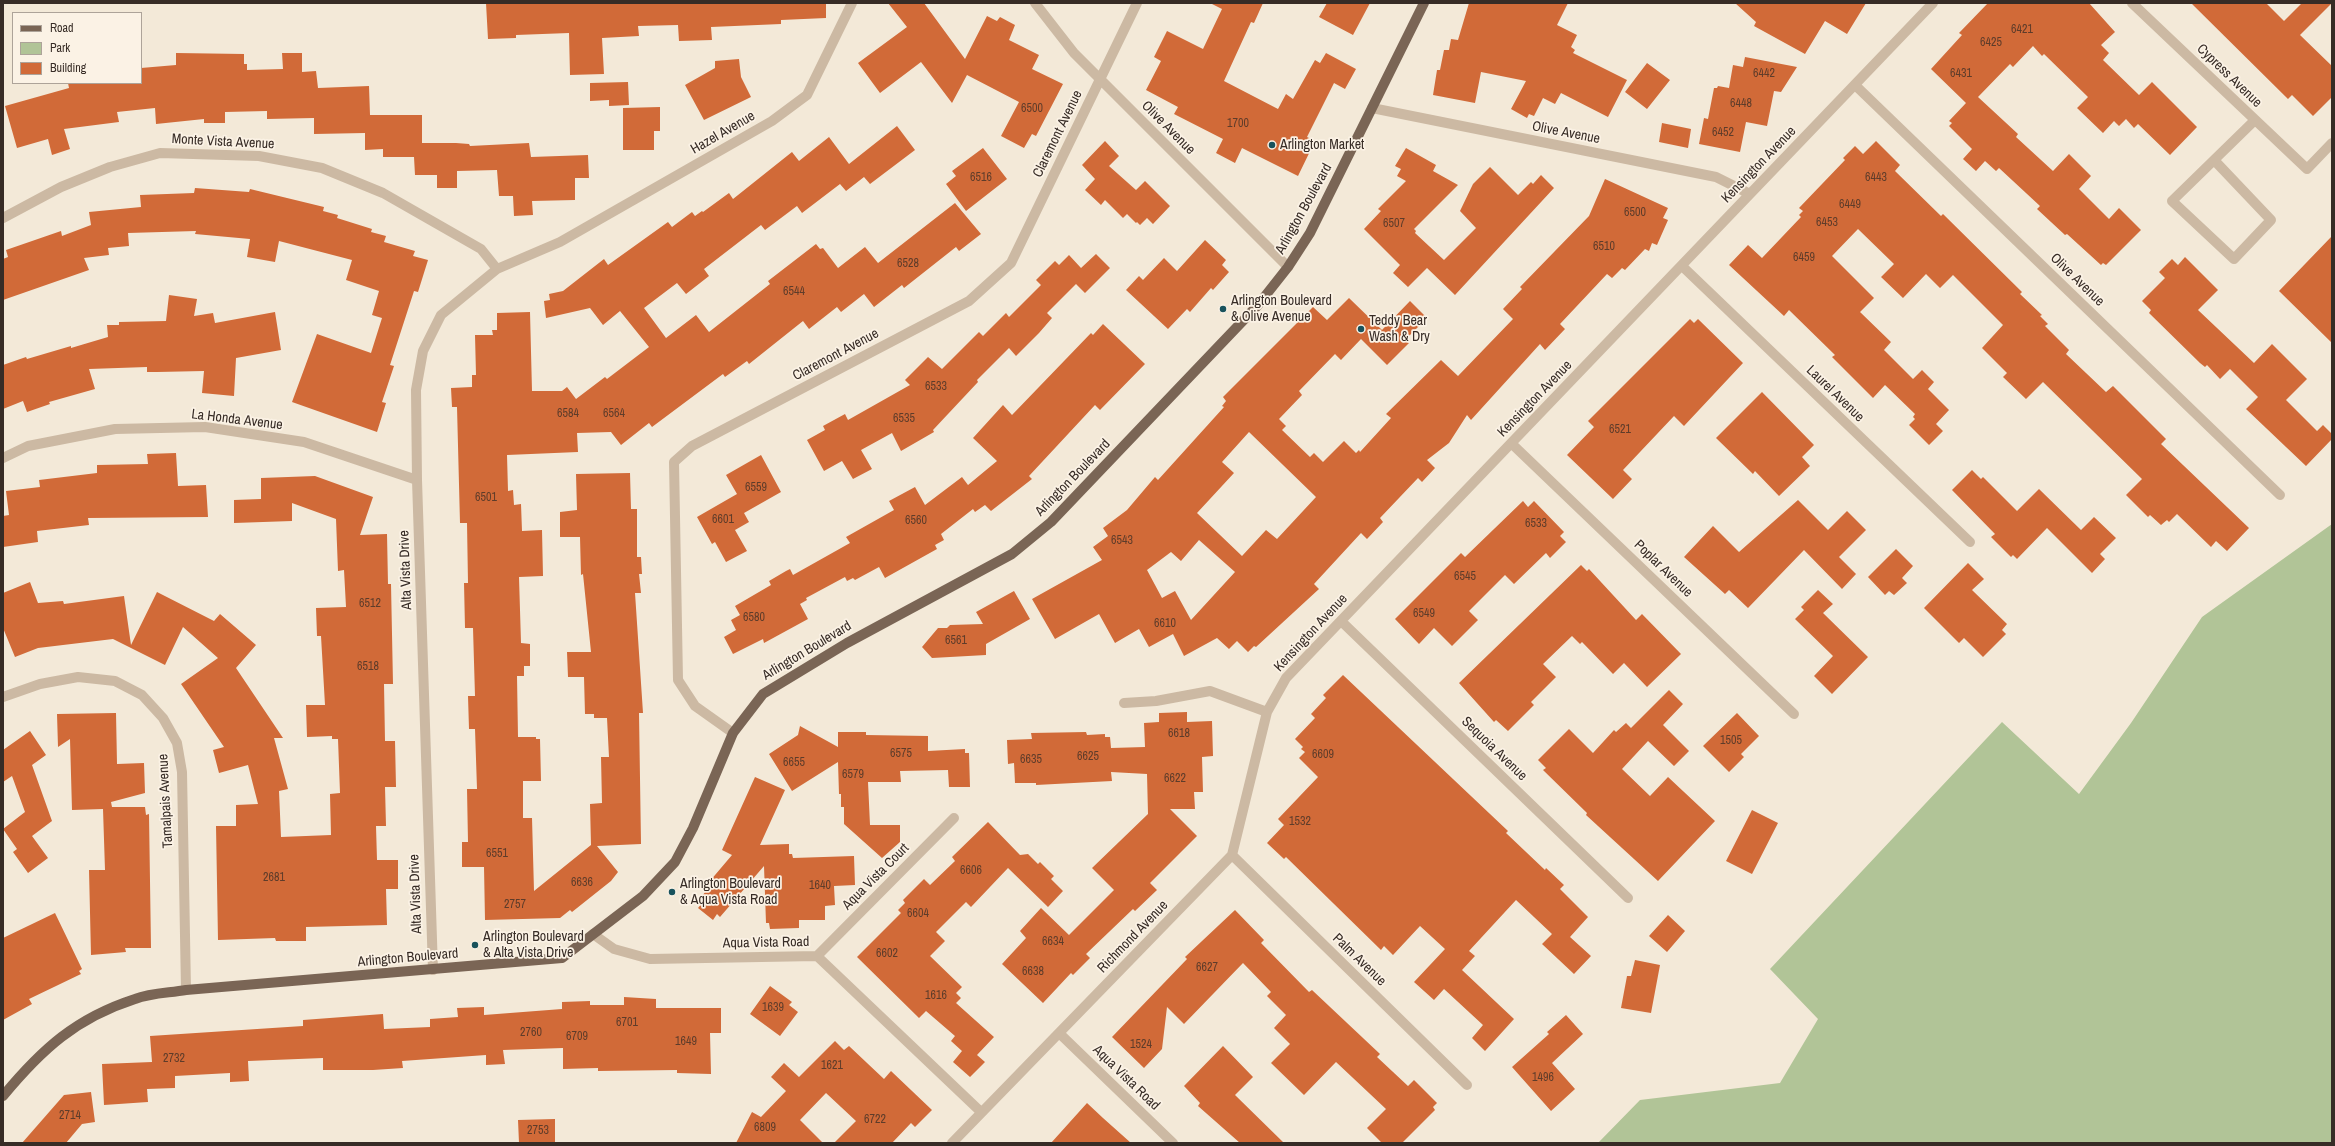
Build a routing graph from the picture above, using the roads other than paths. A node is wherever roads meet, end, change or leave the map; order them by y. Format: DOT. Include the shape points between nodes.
graph roads {
  1 [pos="852,3"];
  2 [pos="1035,3"];
  3 [pos="1137,3"];
  4 [pos="1424,3"];
  5 [pos="1933,3"];
  6 [pos="2132,3"];
  7 [pos="1100,80"];
  8 [pos="1855,85"];
  9 [pos="1372,108"];
  10 [pos="2255,120"];
  11 [pos="2332,143"];
  12 [pos="2214,160"];
  13 [pos="1750,194"];
  14 [pos="3,218"];
  15 [pos="560,242"];
  16 [pos="1682,266"];
  17 [pos="1288,267"];
  18 [pos="498,269"];
  19 [pos="1512,444"];
  20 [pos="3,458"];
  21 [pos="417,480"];
  22 [pos="2280,495"];
  23 [pos="1970,542"];
  24 [pos="1341,621"];
  25 [pos="3,697"];
  26 [pos="1124,703"];
  27 [pos="1267,712"];
  28 [pos="1794,714"];
  29 [pos="733,733"];
  30 [pos="954,818"];
  31 [pos="1232,855"];
  32 [pos="1628,898"];
  33 [pos="593,934"];
  34 [pos="817,956"];
  35 [pos="433,970"];
  36 [pos="186,990"];
  37 [pos="1059,1033"];
  38 [pos="1467,1085"];
  39 [pos="3,1096"];
  40 [pos="981,1112"];
  41 [pos="952,1143"];
  42 [pos="1173,1143"];
  1 -- 15 [label="street, Hazel Avenue" via="807,95 772,121"];
  2 -- 7 [label="street, Olive Avenue" via="1074,53"];
  3 -- 7 [label="street, Claremont Avenue"];
  4 -- 9 [label="main road, Arlington Boulevard"];
  5 -- 8 [label="street, Kensington Avenue"];
  6 -- 10 [label="street, Cypress Avenue"];
  7 -- 17 [label="street, Olive Avenue"];
  7 -- 29 [label="street, Claremont Avenue" via="1011,263 969,301 692,446 674,462 678,680 695,706"];
  8 -- 13 [label="street, Kensington Avenue"];
  8 -- 22 [label="street, Olive Avenue"];
  9 -- 13 [label="street, Olive Avenue" via="1716,177"];
  9 -- 17 [label="main road, Arlington Boulevard" via="1310,233"];
  10 -- 11 [label="street, Cypress Avenue" via="2307,169"];
  10 -- 12 [label="street"];
  12 -- 12 [label="street" via="2172,201 2234,259 2271,220"];
  13 -- 16 [label="street, Kensington Avenue"];
  14 -- 18 [label="street, Monte Vista Avenue" via="61,187 110,167 160,153 259,156 322,168 383,193 481,248"];
  15 -- 18 [label="street, Alta Vista Drive"];
  16 -- 19 [label="street, Kensington Avenue"];
  16 -- 23 [label="street, Laurel Avenue"];
  17 -- 29 [label="main road, Arlington Boulevard" via="1258,305 1051,522 1012,554 847,643 762,694"];
  18 -- 21 [label="street, Alta Vista Drive" via="441,315 423,351 416,390"];
  19 -- 24 [label="street, Kensington Avenue"];
  19 -- 28 [label="street, Poplar Avenue"];
  20 -- 21 [label="street, La Honda Avenue" via="28,446 115,429 205,427 304,442"];
  21 -- 35 [label="street, Alta Vista Drive"];
  24 -- 27 [label="street, Kensington Avenue" via="1286,678"];
  24 -- 32 [label="street, Sequoia Avenue"];
  25 -- 36 [label="street, Tamalpais Avenue" via="40,684 78,677 115,681 142,695 163,718 177,742 182,772"];
  26 -- 27 [label="street" via="1156,701 1210,691"];
  27 -- 31 [label="street"];
  29 -- 33 [label="main road, Arlington Boulevard" via="675,862 643,896"];
  30 -- 34 [label="street, Aqua Vista Court"];
  31 -- 37 [label="street, Richmond Avenue"];
  31 -- 38 [label="street, Palm Avenue"];
  33 -- 34 [label="street, Aqua Vista Road" via="614,949 650,959"];
  33 -- 35 [label="main road, Arlington Boulevard" via="562,958"];
  34 -- 40 [label="street, Aqua Vista Road"];
  35 -- 36 [label="main road, Arlington Boulevard"];
  36 -- 39 [label="main road, Arlington Boulevard" via="136,998 91,1016 50,1045"];
  37 -- 40 [label="street, Richmond Avenue"];
  37 -- 42 [label="street, Aqua Vista Road"];
  40 -- 41 [label="street, Richmond Avenue"];
}
